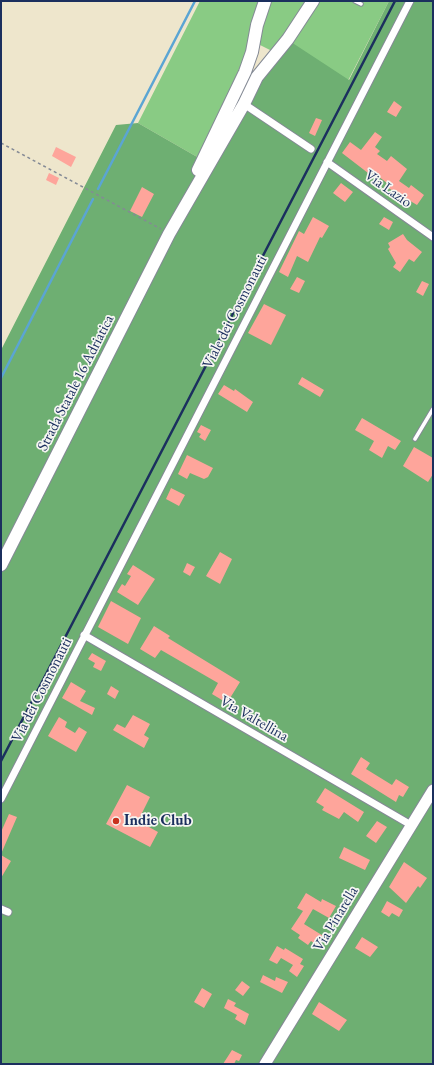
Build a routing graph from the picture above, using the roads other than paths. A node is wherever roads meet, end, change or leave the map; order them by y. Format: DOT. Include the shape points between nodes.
graph roads {
  1 [pos="265,1"];
  2 [pos="313,1"];
  3 [pos="355,1"];
  4 [pos="410,1"];
  5 [pos="361,4"];
  6 [pos="244,104"];
  7 [pos="311,149"];
  8 [pos="327,162"];
  9 [pos="180,216"];
  10 [pos="433,237"];
  11 [pos="433,409"];
  12 [pos="415,439"];
  13 [pos="1,565"];
  14 [pos="84,635"];
  15 [pos="433,790"];
  16 [pos="1,798"];
  17 [pos="411,825"];
  18 [pos="265,1064"];
  1 -- 9 [label="main road, Strada Statale 16 Adriatica" via="245,72 197,171"];
  2 -- 6 [label="main road, Strada Statale 16 Adriatica" via="257,77"];
  3 -- 5 [label="lane"];
  4 -- 8 [label="street, Viale dei Cosmonauti"];
  6 -- 7 [label="street"];
  6 -- 9 [label="main road, Strada Statale 16 Adriatica"];
  8 -- 10 [label="street, Via Lazio"];
  8 -- 14 [label="street, Viale dei Cosmonauti"];
  9 -- 13 [label="main road, Strada Statale 16 Adriatica"];
  11 -- 12 [label="lane"];
  14 -- 16 [label="street, Via dei Cosmonauti"];
  14 -- 17 [label="street, Via Valtellina"];
  15 -- 17 [label="street, Via Pinarella"];
  17 -- 18 [label="street, Via Pinarella"];
}
